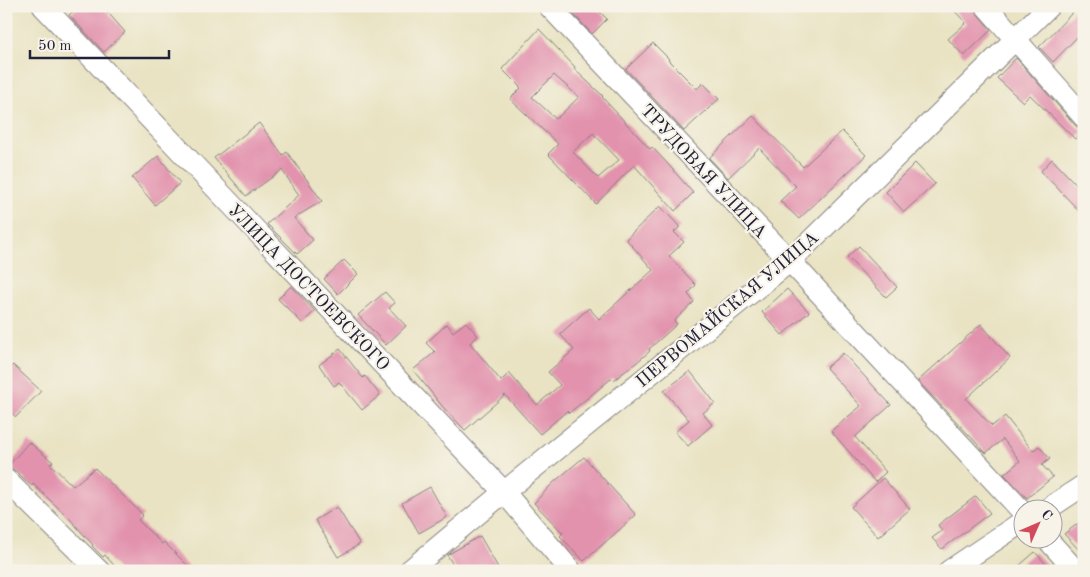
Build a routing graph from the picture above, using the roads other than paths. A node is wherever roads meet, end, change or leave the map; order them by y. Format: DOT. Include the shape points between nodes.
graph roads {
  1 [pos="43,6"];
  2 [pos="549,6"];
  3 [pos="986,6"];
  4 [pos="1049,6"];
  5 [pos="1016,39"];
  6 [pos="1084,117"];
  7 [pos="790,261"];
  8 [pos="6,480"];
  9 [pos="1084,485"];
  10 [pos="504,492"];
  11 [pos="1012,500"];
  12 [pos="1061,500"];
  13 [pos="1012,529"];
  14 [pos="1057,550"];
  15 [pos="99,571"];
  16 [pos="409,571"];
  17 [pos="571,571"];
  18 [pos="949,571"];
  19 [pos="1076,571"];
  1 -- 10 [label="street, УЛИЦА ДОСТОЕВСКОГО"];
  2 -- 7 [label="street, ТРУДОВАЯ УЛИЦА"];
  3 -- 5 [label="street"];
  4 -- 5 [label="street, ПЕРВОМАЙСКАЯ УЛИЦА"];
  5 -- 6 [label="street"];
  5 -- 7 [label="street, ПЕРВОМАЙСКАЯ УЛИЦА"];
  7 -- 10 [label="street, ПЕРВОМАЙСКАЯ УЛИЦА"];
  7 -- 11 [label="street, ТРУДОВАЯ УЛИЦА"];
  8 -- 15 [label="street"];
  9 -- 12 [label="street"];
  10 -- 16 [label="street, ПЕРВОМАЙСКАЯ УЛИЦА"];
  10 -- 17 [label="street, УЛИЦА ДОСТОЕВСКОГО"];
  13 -- 18 [label="street"];
  14 -- 19 [label="street"];
}
